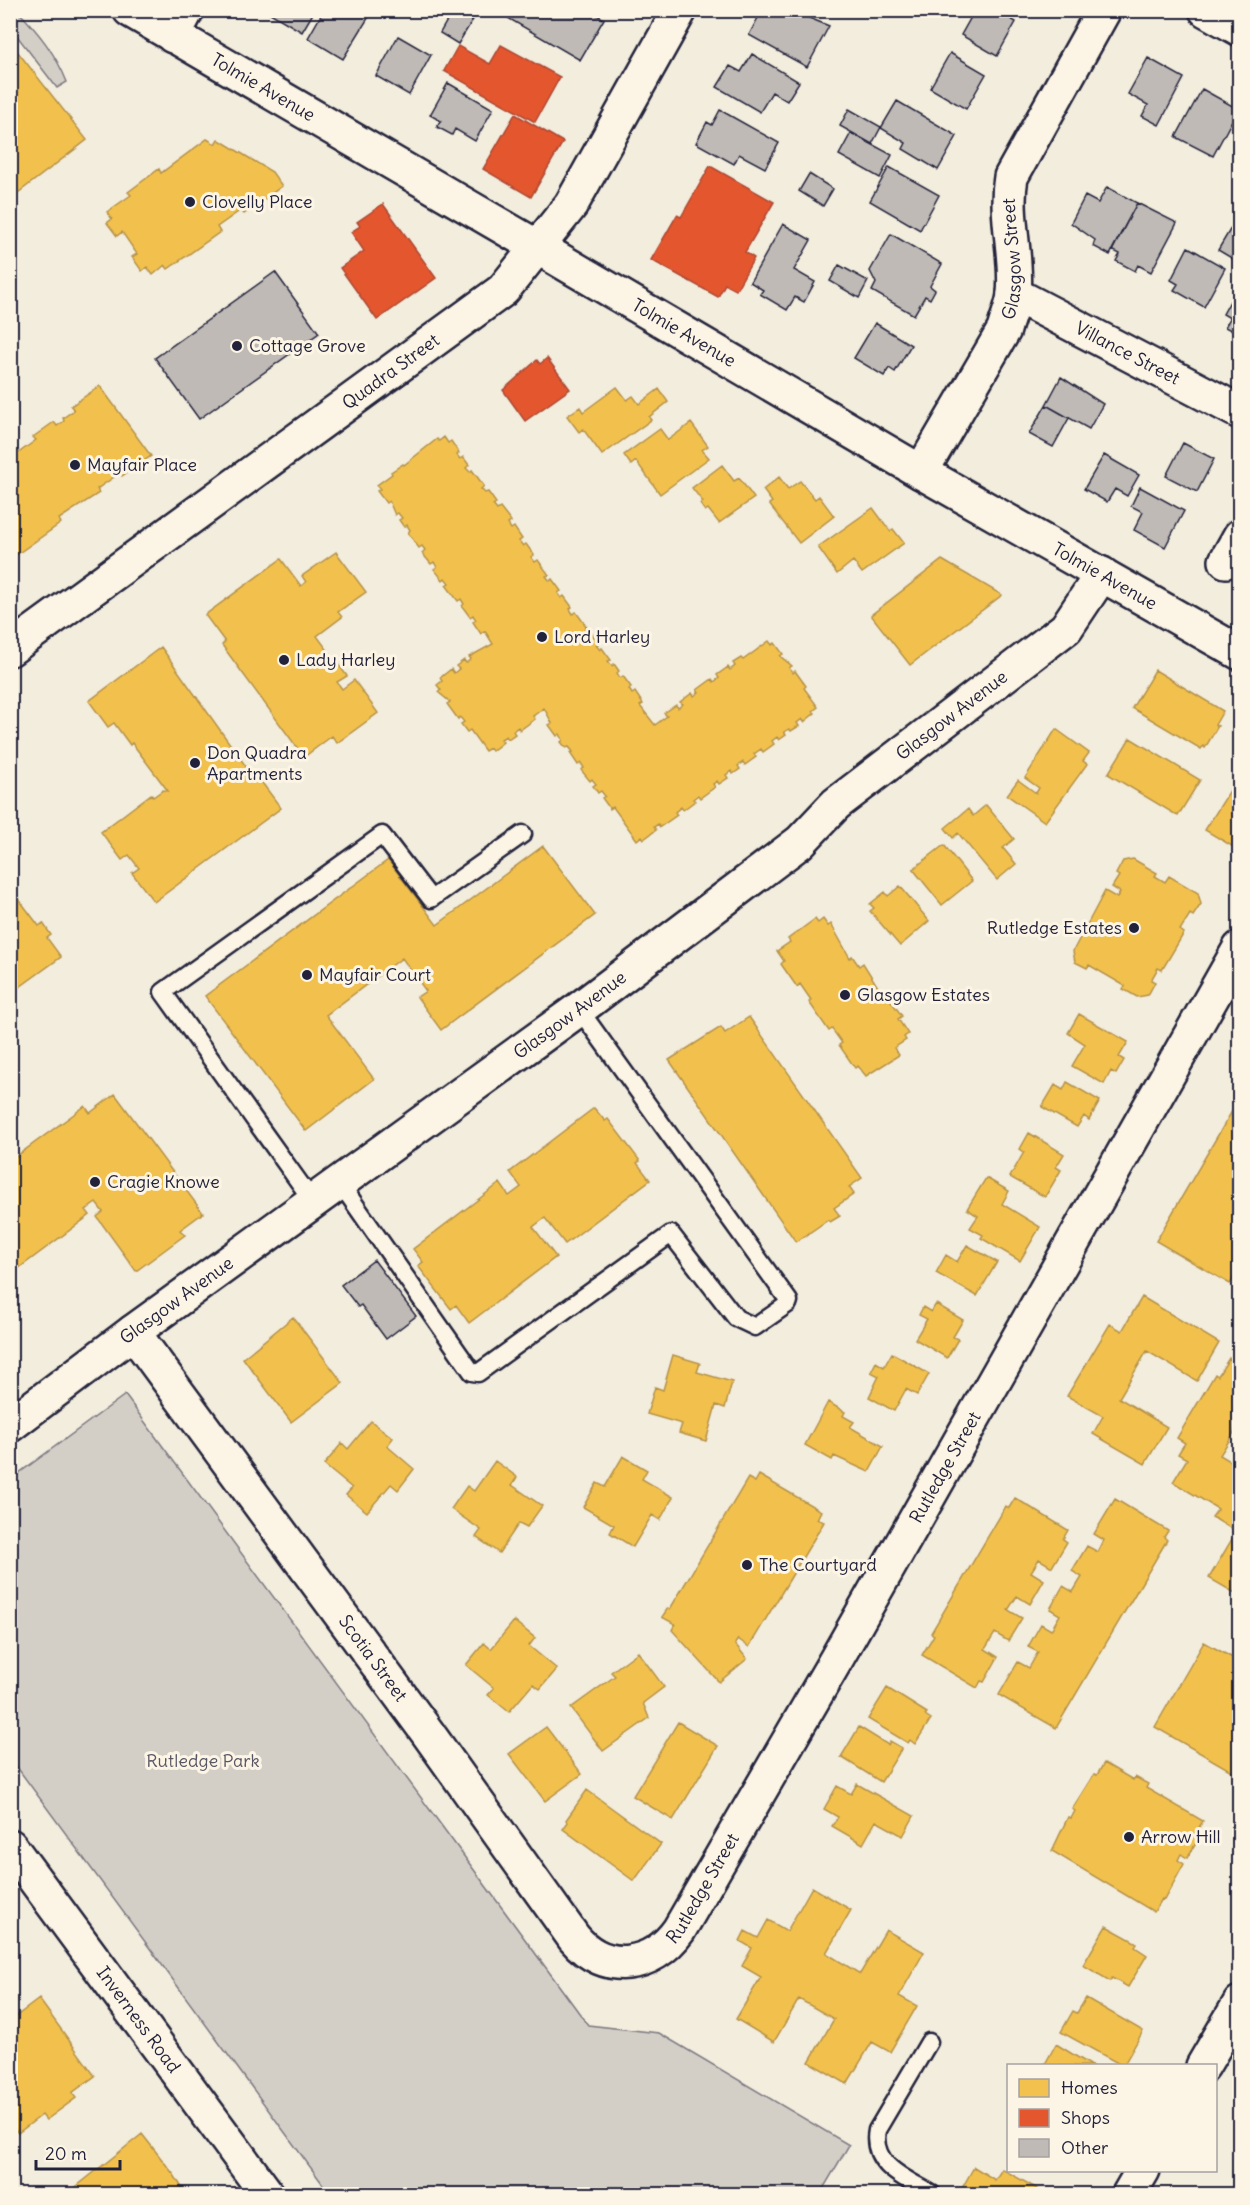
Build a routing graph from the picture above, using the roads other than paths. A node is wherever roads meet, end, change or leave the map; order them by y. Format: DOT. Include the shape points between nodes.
graph roads {
  1 [pos="130,10"];
  2 [pos="680,10"];
  3 [pos="1104,10"];
  4 [pos="1206,10"];
  5 [pos="180,23"];
  6 [pos="1239,29"];
  7 [pos="539,248"];
  8 [pos="1014,294"];
  9 [pos="1239,412"];
  10 [pos="921,472"];
  11 [pos="1101,574"];
  12 [pos="10,649"];
  13 [pos="1239,653"];
  14 [pos="523,834"];
  15 [pos="1239,948"];
  16 [pos="579,1009"];
  17 [pos="340,1183"];
  18 [pos="314,1203"];
  19 [pos="133,1332"];
  20 [pos="10,1425"];
  21 [pos="10,1846"];
  22 [pos="627,1964"];
  23 [pos="1239,2002"];
  24 [pos="1232,2035"];
  25 [pos="929,2042"];
  26 [pos="1205,2064"];
  27 [pos="1142,2172"];
  28 [pos="267,2194"];
  29 [pos="932,2194"];
  30 [pos="1129,2194"];
  1 -- 5 [label="street, Tolmie Avenue"];
  2 -- 7 [label="street, Quadra Street" via="572,205"];
  3 -- 8 [label="street, Glasgow Street" via="1011,177 1007,195"];
  4 -- 6 [label="street"];
  5 -- 7 [label="street, Tolmie Avenue"];
  7 -- 10 [label="street, Tolmie Avenue"];
  7 -- 12 [label="street, Quadra Street" via="503,290"];
  8 -- 9 [label="street, Villance Street"];
  8 -- 10 [label="street, Glasgow Street" via="1004,330"];
  10 -- 11 [label="street, Tolmie Avenue"];
  11 -- 13 [label="street, Tolmie Avenue"];
  11 -- 16 [label="street, Glasgow Avenue" via="1066,628 836,804 800,842"];
  14 -- 18 [label="lane" via="431,899 382,835 163,992"];
  15 -- 22 [label="street, Rutledge Street" via="679,1930 656,1954"];
  16 -- 17 [label="street, Glasgow Avenue"];
  16 -- 17 [label="lane" via="789,1301 755,1327 736,1318 671,1234 478,1373 472,1372"];
  17 -- 18 [label="street, Glasgow Avenue"];
  18 -- 19 [label="street, Glasgow Avenue"];
  19 -- 20 [label="street, Glasgow Avenue"];
  19 -- 22 [label="street, Scotia Street" via="574,1938 597,1957"];
  21 -- 28 [label="street, Inverness Road"];
  23 -- 24 [label="street"];
  24 -- 26 [label="street"];
  25 -- 29 [label="lane" via="877,2130 875,2140 879,2157 892,2171"];
  27 -- 30 [label="street"];
}
